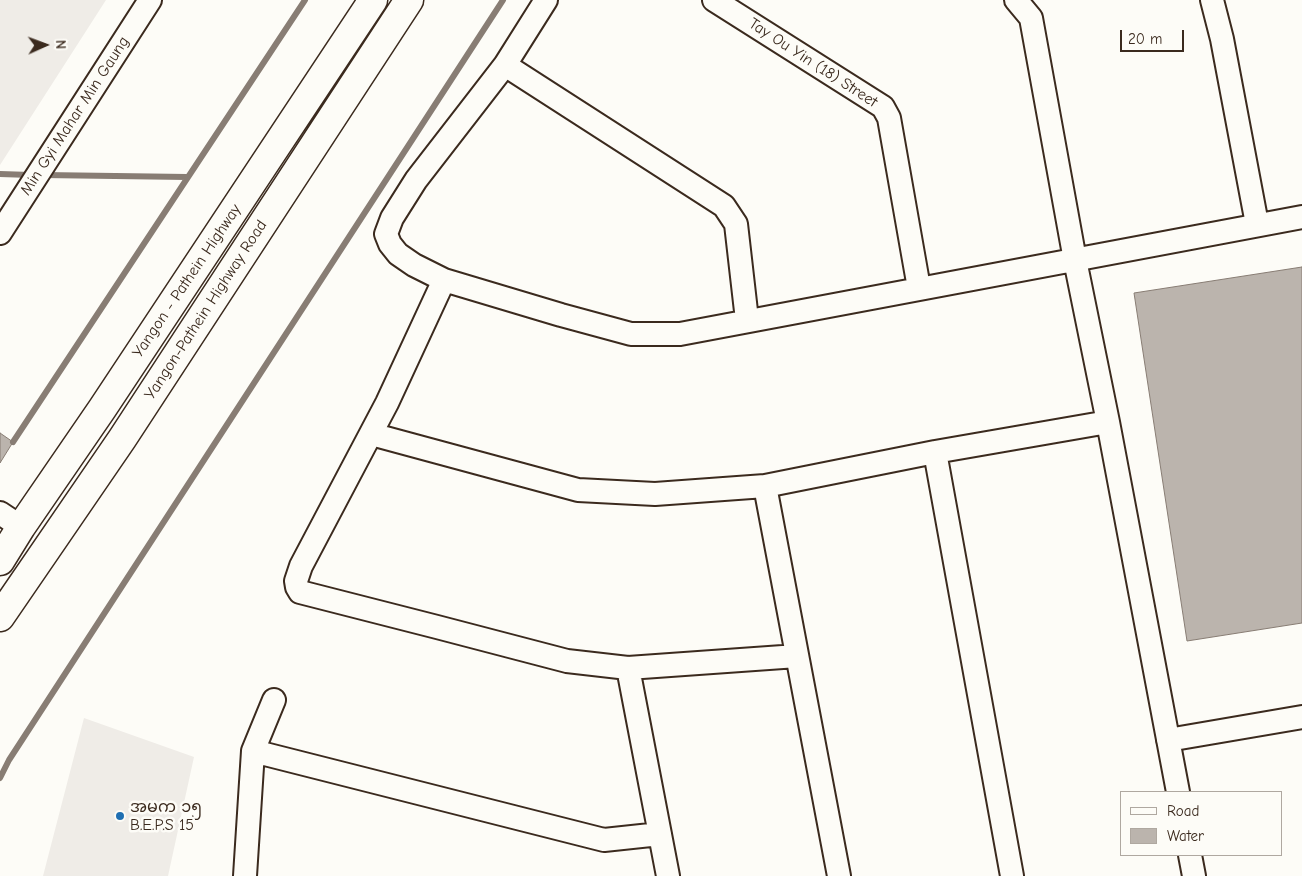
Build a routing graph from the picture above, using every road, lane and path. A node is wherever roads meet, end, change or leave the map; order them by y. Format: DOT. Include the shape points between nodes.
graph roads {
  1 [pos="150,0"];
  2 [pos="373,0"];
  3 [pos="408,0"];
  4 [pos="546,0"];
  5 [pos="714,0"];
  6 [pos="1016,0"];
  7 [pos="1212,0"];
  8 [pos="505,65"];
  9 [pos="1302,216"];
  10 [pos="1257,224"];
  11 [pos="0,233"];
  12 [pos="1075,260"];
  13 [pos="444,280"];
  14 [pos="919,288"];
  15 [pos="747,320"];
  16 [pos="1108,422"];
  17 [pos="371,434"];
  18 [pos="935,452"];
  19 [pos="765,486"];
  20 [pos="8,518"];
  21 [pos="0,561"];
  22 [pos="0,617"];
  23 [pos="797,656"];
  24 [pos="628,668"];
  25 [pos="274,700"];
  26 [pos="1302,717"];
  27 [pos="1168,740"];
  28 [pos="253,751"];
  29 [pos="1178,791"];
  30 [pos="660,834"];
  31 [pos="1190,856"];
  32 [pos="245,876"];
  33 [pos="668,876"];
  34 [pos="839,876"];
  35 [pos="1012,876"];
  36 [pos="1194,876"];
  1 -- 11 [label="street, Min Gyi Mahar Min Gaung"];
  2 -- 20 [label="main road, Yangon - Pathein Highway" via="108,401"];
  3 -- 22 [label="main road, Yangon-Pathein Highway Road" via="127,431"];
  4 -- 8 [label="street"];
  5 -- 14 [label="street, Tay Ou Yin (18) Street" via="883,107 889,118"];
  6 -- 12 [label="street" via="1031,18"];
  7 -- 10 [label="street"];
  8 -- 13 [label="street" via="416,180 392,218 386,234 398,254"];
  8 -- 15 [label="street" via="724,206 736,224"];
  9 -- 10 [label="street"];
  10 -- 12 [label="street"];
  12 -- 14 [label="street"];
  12 -- 16 [label="street"];
  13 -- 15 [label="street" via="631,334 680,334"];
  13 -- 17 [label="street"];
  14 -- 15 [label="street"];
  16 -- 18 [label="street"];
  16 -- 27 [label="street"];
  17 -- 19 [label="street" via="578,490 655,494"];
  17 -- 24 [label="street" via="301,566 296,581 300,592 567,661"];
  18 -- 19 [label="street"];
  18 -- 35 [label="street"];
  19 -- 23 [label="street"];
  20 -- 21 [label="main road, Yangon - Pathein Highway"];
  23 -- 24 [label="street"];
  23 -- 34 [label="street"];
  24 -- 30 [label="street"];
  25 -- 28 [label="street"];
  26 -- 27 [label="street"];
  27 -- 29 [label="street"];
  28 -- 30 [label="street" via="604,840"];
  28 -- 32 [label="street"];
  30 -- 33 [label="street"];
  31 -- 36 [label="street"];
}
